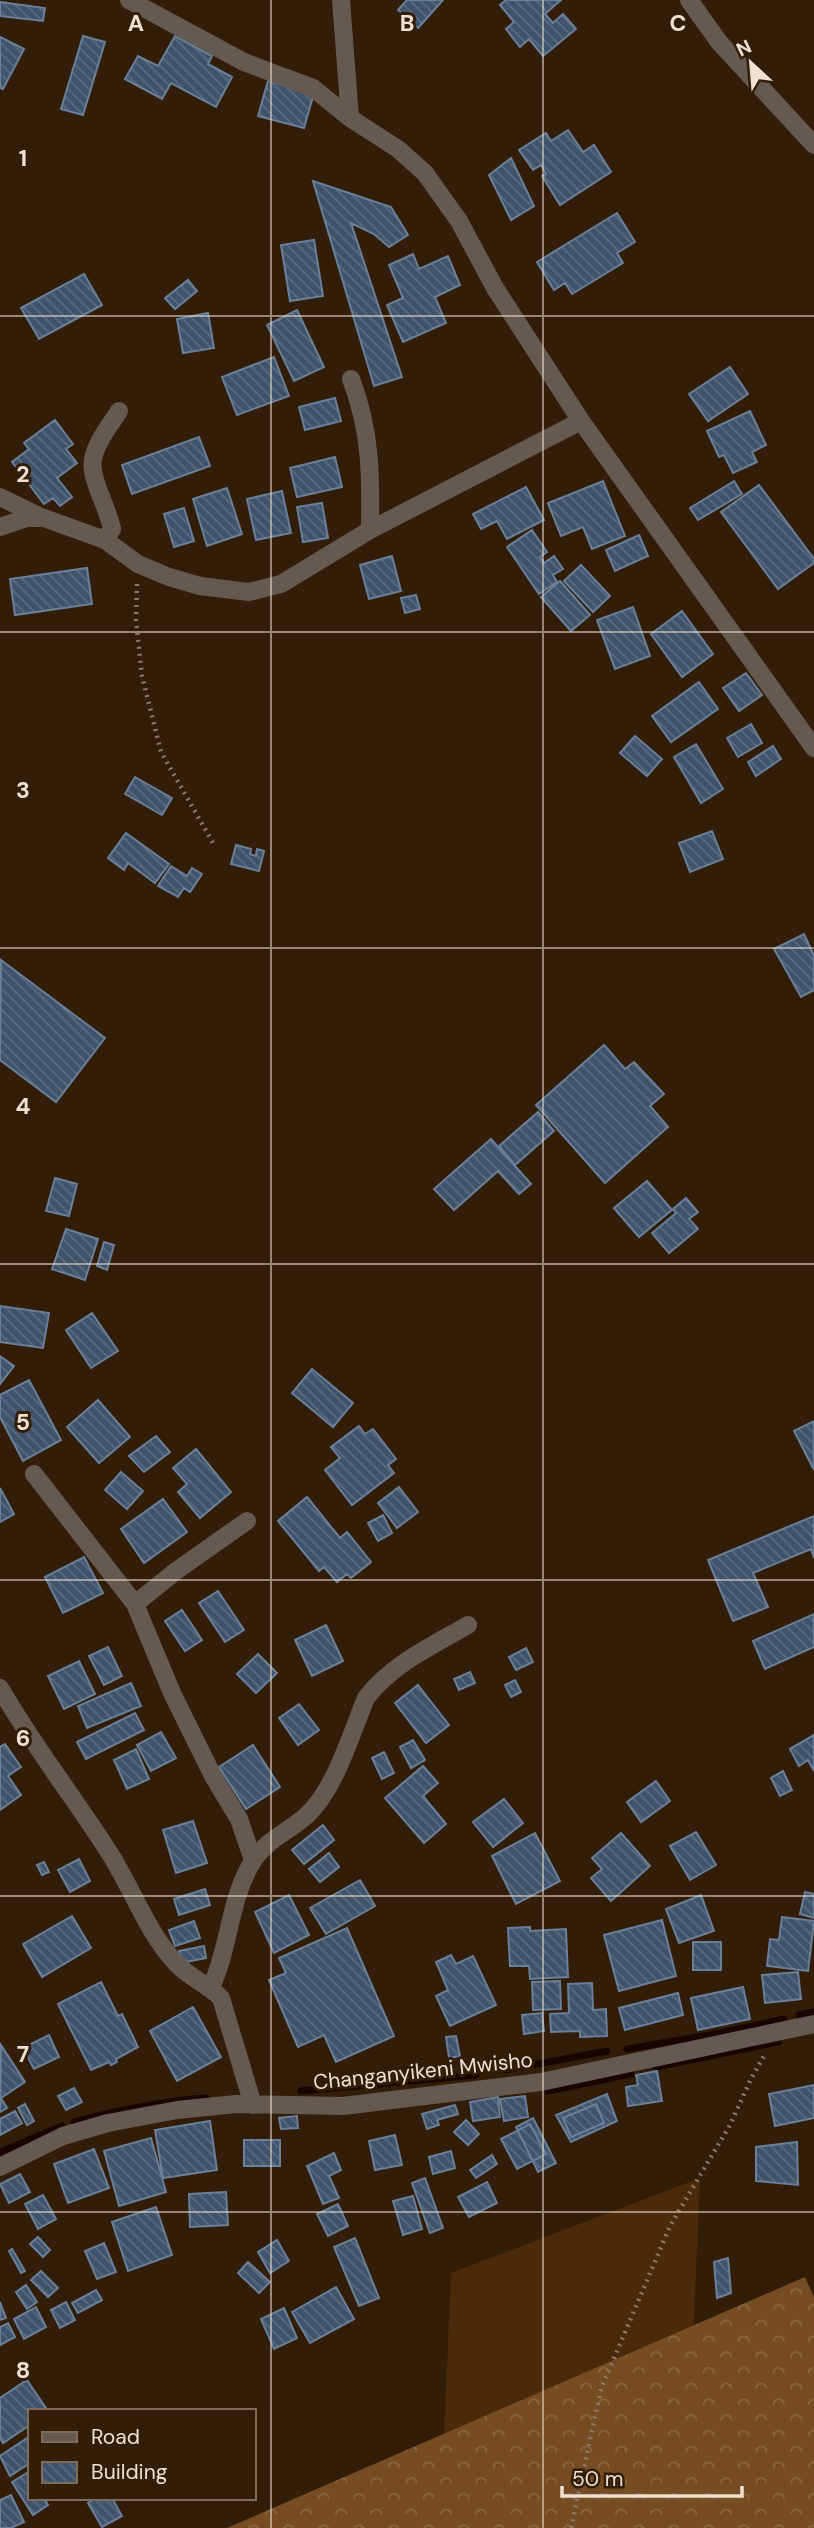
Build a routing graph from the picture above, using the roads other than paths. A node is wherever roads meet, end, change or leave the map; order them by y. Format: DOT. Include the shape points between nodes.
graph roads {
  1 [pos="129,0"];
  2 [pos="341,0"];
  3 [pos="690,0"];
  4 [pos="350,118"];
  5 [pos="814,145"];
  6 [pos="351,379"];
  7 [pos="119,411"];
  8 [pos="581,421"];
  9 [pos="0,497"];
  10 [pos="44,518"];
  11 [pos="0,527"];
  12 [pos="370,530"];
  13 [pos="105,540"];
  14 [pos="814,748"];
  15 [pos="34,1474"];
  16 [pos="247,1521"];
  17 [pos="135,1604"];
  18 [pos="468,1625"];
  19 [pos="0,1688"];
  20 [pos="253,1860"];
  21 [pos="211,1987"];
  22 [pos="814,2024"];
  23 [pos="253,2105"];
  24 [pos="0,2167"];
  1 -- 4 [label="street" via="244,62 313,89"];
  2 -- 4 [label="street"];
  3 -- 5 [label="street" via="719,42"];
  4 -- 8 [label="street" via="425,173"];
  6 -- 12 [label="street" via="368,437"];
  7 -- 13 [label="street" via="100,440 92,470 112,529"];
  8 -- 12 [label="street"];
  8 -- 14 [label="street"];
  9 -- 10 [label="street"];
  10 -- 11 [label="street"];
  10 -- 13 [label="street"];
  12 -- 13 [label="street" via="281,584 249,593 169,577 138,564"];
  15 -- 17 [label="street"];
  16 -- 17 [label="street"];
  17 -- 20 [label="street" via="172,1693 239,1819"];
  18 -- 20 [label="street" via="377,1684 366,1698 322,1797"];
  19 -- 21 [label="street" via="113,1859 164,1950 177,1965"];
  20 -- 21 [label="street"];
  21 -- 23 [label="street" via="221,1998"];
  22 -- 23 [label="street, Changanyikeni Mwisho" via="541,2082 343,2106"];
  23 -- 24 [label="street, Changanyikeni Mwisho" via="177,2110 108,2123 63,2136"];
}
